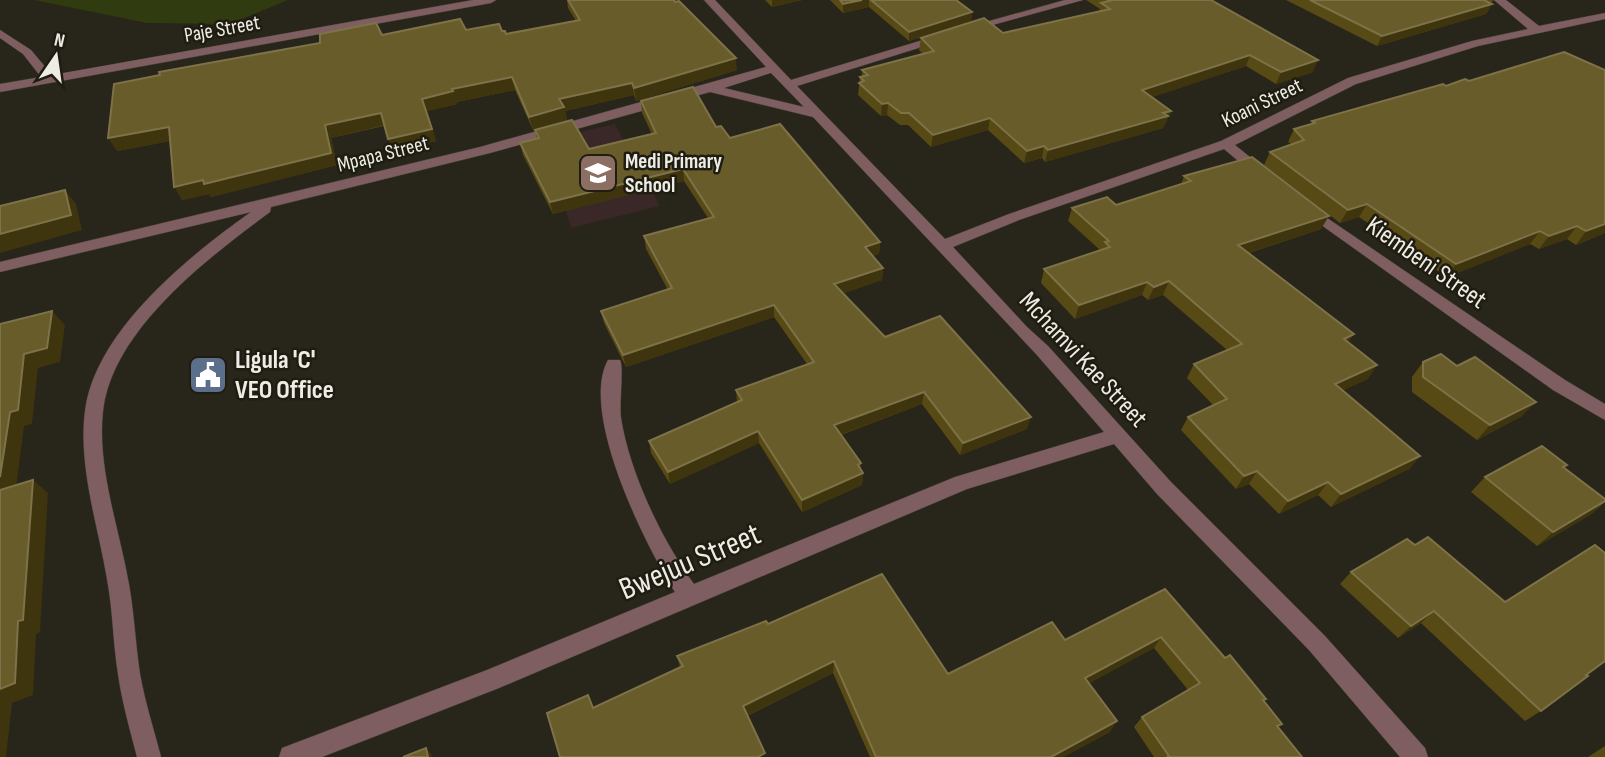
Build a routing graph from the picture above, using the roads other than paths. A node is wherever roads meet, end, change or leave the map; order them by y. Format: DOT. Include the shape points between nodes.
graph roads {
  1 [pos="492,0"];
  2 [pos="709,0"];
  3 [pos="1078,0"];
  4 [pos="1499,0"];
  5 [pos="1605,16"];
  6 [pos="1535,29"];
  7 [pos="0,33"];
  8 [pos="773,69"];
  9 [pos="48,79"];
  10 [pos="790,84"];
  11 [pos="0,88"];
  12 [pos="711,88"];
  13 [pos="821,116"];
  14 [pos="1226,144"];
  15 [pos="1277,186"];
  16 [pos="1296,200"];
  17 [pos="275,202"];
  18 [pos="942,246"];
  19 [pos="0,267"];
  20 [pos="614,364"];
  21 [pos="1605,413"];
  22 [pos="1118,435"];
  23 [pos="691,597"];
  24 [pos="149,757"];
  25 [pos="291,757"];
  26 [pos="1416,757"];
  1 -- 9 [label="street, Paje Street"];
  2 -- 8 [label="street, Mchamvi Kae Street"];
  3 -- 10 [label="street" via="991,21"];
  4 -- 6 [label="street"];
  5 -- 6 [label="street, Koani Street"];
  6 -- 14 [label="street, Koani Street" via="1352,81"];
  7 -- 9 [label="street" via="27,52"];
  8 -- 10 [label="street, Mchamvi Kae Street"];
  8 -- 12 [label="street, Mpapa Street"];
  9 -- 11 [label="street, Paje Street"];
  10 -- 13 [label="street, Mchamvi Kae Street"];
  12 -- 13 [label="street"];
  12 -- 17 [label="street, Mpapa Street" via="548,135"];
  13 -- 18 [label="street, Mchamvi Kae Street"];
  14 -- 15 [label="street"];
  14 -- 18 [label="street, Koani Street"];
  16 -- 21 [label="street, Kiembeni Street"];
  17 -- 19 [label="street, Mpapa Street"];
  17 -- 24 [label="street" via="216,245 155,303 110,364 94,409 98,491 118,577 130,677"];
  18 -- 22 [label="street, Mchamvi Kae Street"];
  20 -- 23 [label="street" via="610,409 618,452 657,545"];
  22 -- 23 [label="street, Bwejuu Street" via="962,483"];
  22 -- 26 [label="street, Mchamvi Kae Street" via="1317,643"];
  23 -- 25 [label="street, Bwejuu Street"];
}
